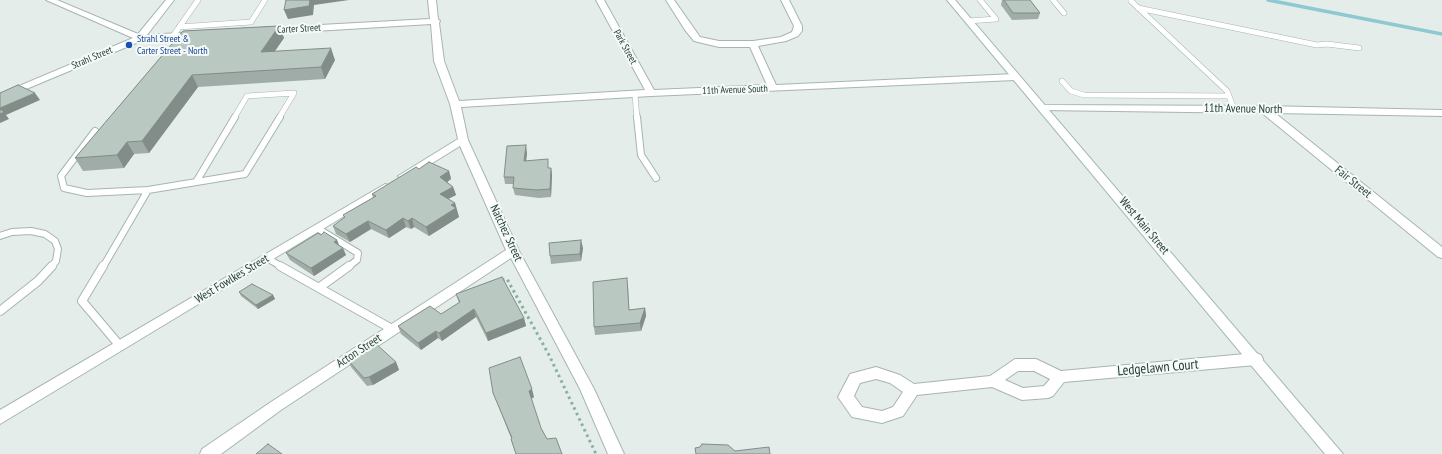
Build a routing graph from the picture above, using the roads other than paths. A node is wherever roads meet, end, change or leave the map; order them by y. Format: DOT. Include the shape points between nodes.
graph roads {
  1 [pos="50,0"];
  2 [pos="170,0"];
  3 [pos="198,0"];
  4 [pos="265,0"];
  5 [pos="432,0"];
  6 [pos="600,0"];
  7 [pos="670,0"];
  8 [pos="785,0"];
  9 [pos="951,0"];
  10 [pos="980,0"];
  11 [pos="1053,0"];
  12 [pos="1131,0"];
  13 [pos="1138,8"];
  14 [pos="1064,13"];
  15 [pos="968,20"];
  16 [pos="436,21"];
  17 [pos="179,27"];
  18 [pos="252,31"];
  19 [pos="228,33"];
  20 [pos="173,36"];
  21 [pos="140,38"];
  22 [pos="753,44"];
  23 [pos="1359,48"];
  24 [pos="1015,77"];
  25 [pos="1062,81"];
  26 [pos="773,89"];
  27 [pos="651,93"];
  28 [pos="634,95"];
  29 [pos="1229,96"];
  30 [pos="0,97"];
  31 [pos="455,104"];
  32 [pos="1044,108"];
  33 [pos="1234,108"];
  34 [pos="1264,109"];
  35 [pos="1442,113"];
  36 [pos="95,131"];
  37 [pos="463,140"];
  38 [pos="656,178"];
  39 [pos="196,182"];
  40 [pos="148,190"];
  41 [pos="317,228"];
  42 [pos="0,236"];
  43 [pos="513,251"];
  44 [pos="1442,254"];
  45 [pos="267,258"];
  46 [pos="320,287"];
  47 [pos="0,310"];
  48 [pos="392,329"];
  49 [pos="120,346"];
  50 [pos="1256,359"];
  51 [pos="1060,377"];
  52 [pos="993,381"];
  53 [pos="912,390"];
  54 [pos="0,418"];
  55 [pos="208,454"];
  56 [pos="616,454"];
  57 [pos="1335,454"];
  1 -- 21 [label="street"];
  2 -- 21 [label="street, Strahl Street"];
  3 -- 17 [label="lane"];
  4 -- 17 [label="lane" via="250,22"];
  5 -- 16 [label="street, Natchez Street"];
  6 -- 27 [label="street, Park Street"];
  7 -- 22 [label="street" via="697,39 719,44"];
  8 -- 22 [label="street" via="798,26 796,34"];
  9 -- 15 [label="street, West Main Street"];
  10 -- 15 [label="lane" via="996,19"];
  11 -- 14 [label="lane"];
  12 -- 13 [label="lane"];
  13 -- 23 [label="lane" via="1317,46 1327,44"];
  13 -- 29 [label="lane" via="1227,91"];
  15 -- 24 [label="street, West Main Street"];
  16 -- 18 [label="street, Carter Street"];
  16 -- 31 [label="street, Natchez Street" via="439,61"];
  17 -- 20 [label="lane"];
  19 -- 20 [label="street"];
  20 -- 21 [label="street"];
  21 -- 30 [label="street, Strahl Street"];
  22 -- 26 [label="street"];
  24 -- 26 [label="street, 11th Avenue South"];
  24 -- 32 [label="street, West Main Street"];
  25 -- 29 [label="lane" via="1071,91 1084,94"];
  26 -- 27 [label="street, 11th Avenue South"];
  27 -- 28 [label="street, 11th Avenue South"];
  28 -- 31 [label="street, 11th Avenue South"];
  28 -- 38 [label="lane" via="641,155"];
  29 -- 33 [label="lane"];
  31 -- 37 [label="street, Natchez Street"];
  32 -- 33 [label="street, 11th Avenue North"];
  32 -- 50 [label="street, West Main Street"];
  33 -- 34 [label="street, 11th Avenue North"];
  34 -- 35 [label="street, 11th Avenue North"];
  34 -- 44 [label="street, Fair Street"];
  36 -- 40 [label="lane" via="61,176 64,188 87,193"];
  37 -- 41 [label="street, West Fowlkes Street"];
  37 -- 43 [label="street, Natchez Street"];
  39 -- 39 [label="lane" via="245,174 294,92 247,96"];
  39 -- 40 [label="lane"];
  40 -- 49 [label="lane" via="82,300"];
  41 -- 45 [label="street, West Fowlkes Street"];
  41 -- 46 [label="lane" via="358,253 357,260"];
  42 -- 47 [label="lane" via="12,232 31,231 45,234 55,241 58,249 56,261 38,281"];
  43 -- 48 [label="street, Acton Street"];
  43 -- 56 [label="street, Natchez Street" via="587,389"];
  45 -- 46 [label="lane"];
  45 -- 49 [label="street, West Fowlkes Street"];
  46 -- 48 [label="lane"];
  48 -- 55 [label="street, Acton Street"];
  49 -- 54 [label="street, West Fowlkes Street"];
  50 -- 51 [label="street, Ledgelawn Court"];
  50 -- 57 [label="street, West Main Street"];
  51 -- 52 [label="street" via="1036,365 1015,365"];
  51 -- 52 [label="street" via="1048,392 1022,394"];
  52 -- 53 [label="street"];
}
